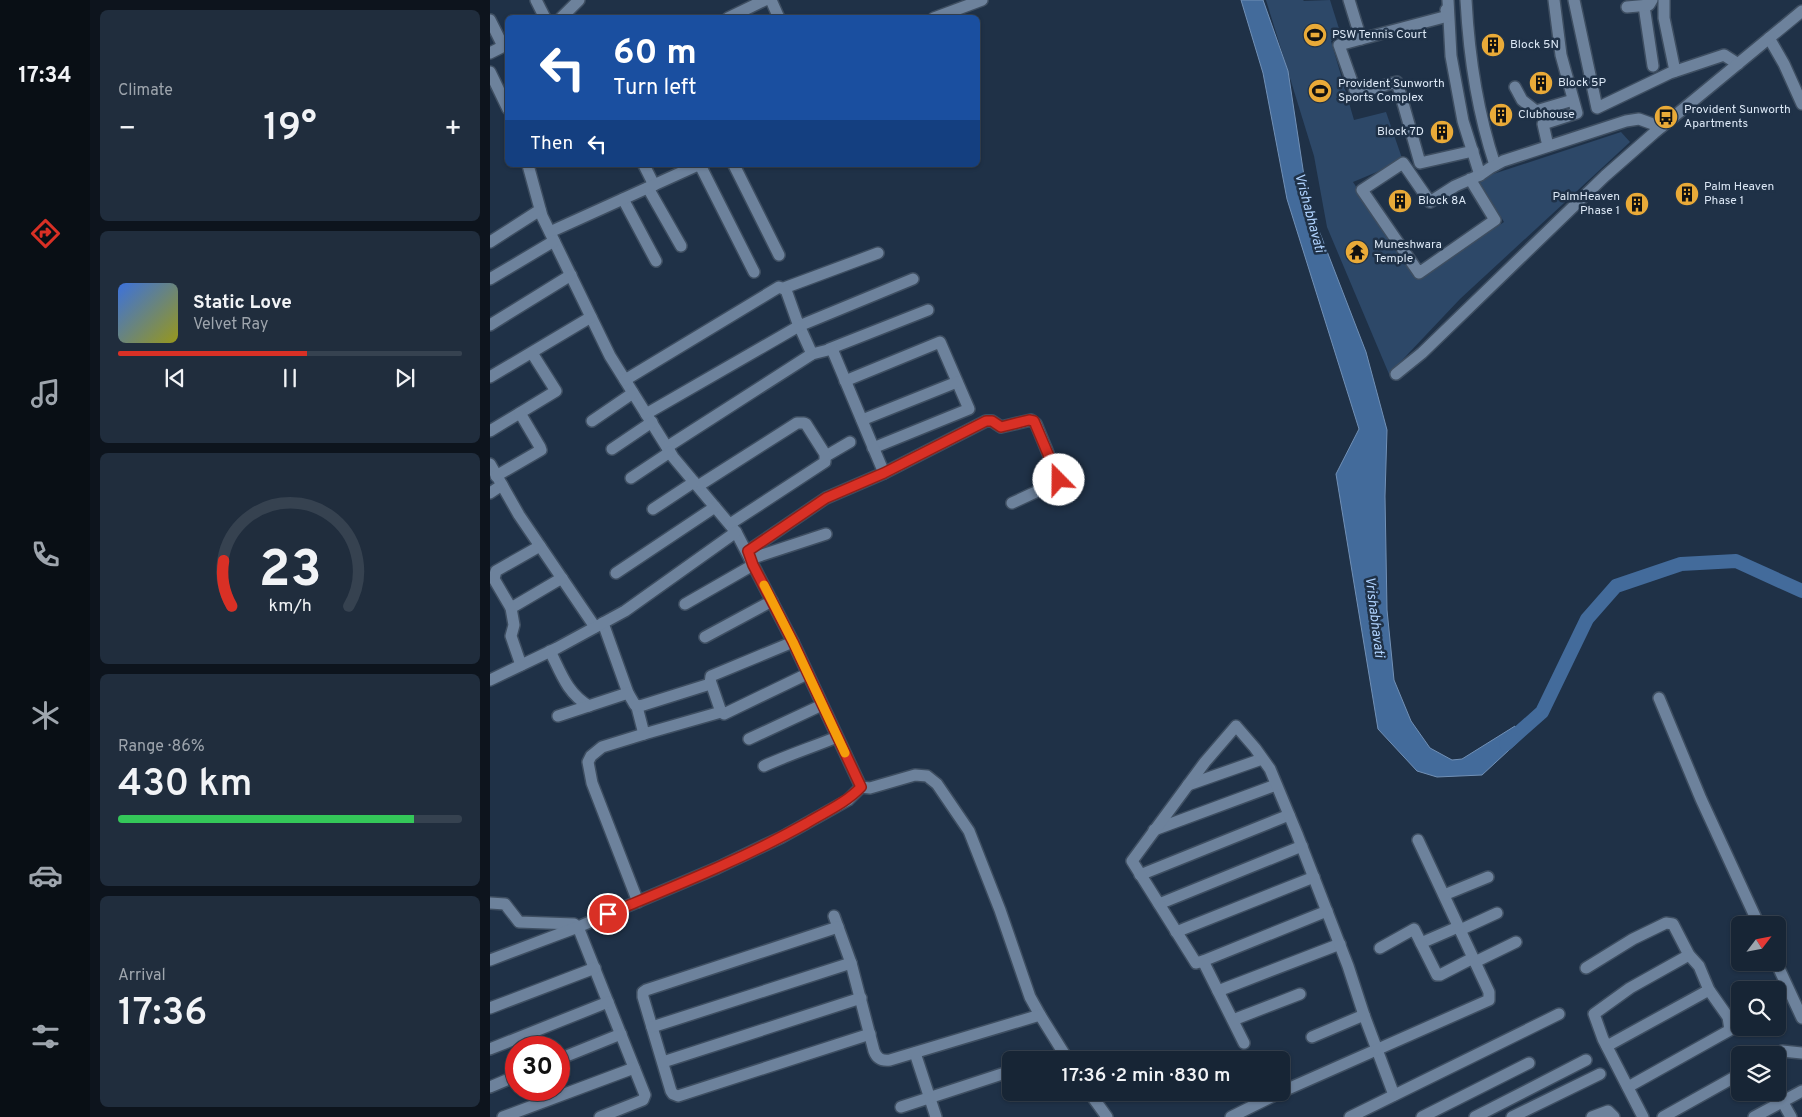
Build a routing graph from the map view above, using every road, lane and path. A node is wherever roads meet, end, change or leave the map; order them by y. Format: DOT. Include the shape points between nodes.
graph roads {
  1 [pos="536,0"];
  2 [pos="579,0"];
  3 [pos="765,0"];
  4 [pos="771,0"];
  5 [pos="982,0"];
  6 [pos="1349,0"];
  7 [pos="1443,0"];
  8 [pos="1448,0"];
  9 [pos="1466,0"];
  10 [pos="1554,0"];
  11 [pos="1574,0"];
  12 [pos="1664,0"];
  13 [pos="1648,3"];
  14 [pos="1627,7"];
  15 [pos="1802,11"];
  16 [pos="544,15"];
  17 [pos="564,15"];
  18 [pos="734,15"];
  19 [pos="778,15"];
  20 [pos="942,15"];
  21 [pos="1448,16"];
  22 [pos="490,20"];
  23 [pos="1772,36"];
  24 [pos="1361,39"];
  25 [pos="505,45"];
  26 [pos="490,53"];
  27 [pos="1738,64"];
  28 [pos="1653,66"];
  29 [pos="1675,71"];
  30 [pos="490,72"];
  31 [pos="1802,86"];
  32 [pos="1515,88"];
  33 [pos="1572,100"];
  34 [pos="505,102"];
  35 [pos="1802,104"];
  36 [pos="1661,127"];
  37 [pos="1548,146"];
  38 [pos="1473,152"];
  39 [pos="1496,165"];
  40 [pos="529,167"];
  41 [pos="645,167"];
  42 [pos="694,167"];
  43 [pos="700,167"];
  44 [pos="735,167"];
  45 [pos="1475,177"];
  46 [pos="651,186"];
  47 [pos="623,199"];
  48 [pos="540,210"];
  49 [pos="552,237"];
  50 [pos="490,242"];
  51 [pos="681,246"];
  52 [pos="878,253"];
  53 [pos="779,255"];
  54 [pos="656,261"];
  55 [pos="754,272"];
  56 [pos="571,275"];
  57 [pos="490,279"];
  58 [pos="913,279"];
  59 [pos="784,288"];
  60 [pos="928,310"];
  61 [pos="591,317"];
  62 [pos="490,325"];
  63 [pos="799,326"];
  64 [pos="829,349"];
  65 [pos="532,353"];
  66 [pos="812,354"];
  67 [pos="1396,374"];
  68 [pos="490,377"];
  69 [pos="625,380"];
  70 [pos="845,381"];
  71 [pos="957,382"];
  72 [pos="633,393"];
  73 [pos="520,413"];
  74 [pos="649,418"];
  75 [pos="862,420"];
  76 [pos="592,421"];
  77 [pos="490,431"];
  78 [pos="850,442"];
  79 [pos="873,448"];
  80 [pos="612,449"];
  81 [pos="669,450"];
  82 [pos="826,456"];
  83 [pos="490,464"];
  84 [pos="884,473"];
  85 [pos="631,478"];
  86 [pos="499,481"];
  87 [pos="696,484"];
  88 [pos="490,493"];
  89 [pos="1012,504"];
  90 [pos="715,507"];
  91 [pos="653,509"];
  92 [pos="733,528"];
  93 [pos="826,534"];
  94 [pos="540,546"];
  95 [pos="750,559"];
  96 [pos="616,573"];
  97 [pos="562,578"];
  98 [pos="772,601"];
  99 [pos="686,604"];
  100 [pos="511,608"];
  101 [pos="599,625"];
  102 [pos="705,637"];
  103 [pos="793,642"];
  104 [pos="550,651"];
  105 [pos="521,665"];
  106 [pos="807,674"];
  107 [pos="490,680"];
  108 [pos="710,683"];
  109 [pos="628,693"];
  110 [pos="1659,698"];
  111 [pos="822,705"];
  112 [pos="589,706"];
  113 [pos="637,707"];
  114 [pos="721,712"];
  115 [pos="558,716"];
  116 [pos="644,734"];
  117 [pos="837,738"];
  118 [pos="749,739"];
  119 [pos="1262,758"];
  120 [pos="764,766"];
  121 [pos="1188,785"];
  122 [pos="1276,785"];
  123 [pos="861,787"];
  124 [pos="1289,815"];
  125 [pos="1154,830"];
  126 [pos="1418,840"];
  127 [pos="1302,846"];
  128 [pos="1140,875"];
  129 [pos="1314,877"];
  130 [pos="1488,877"];
  131 [pos="1444,895"];
  132 [pos="638,902"];
  133 [pos="490,903"];
  134 [pos="1158,904"];
  135 [pos="1327,911"];
  136 [pos="1497,913"];
  137 [pos="1755,916"];
  138 [pos="578,927"];
  139 [pos="1459,928"];
  140 [pos="1176,932"];
  141 [pos="1516,942"];
  142 [pos="1421,943"];
  143 [pos="1340,944"];
  144 [pos="1380,948"];
  145 [pos="1689,955"];
  146 [pos="490,960"];
  147 [pos="1474,960"];
  148 [pos="1203,961"];
  149 [pos="851,962"];
  150 [pos="595,968"];
  151 [pos="1586,968"];
  152 [pos="1780,971"];
  153 [pos="1709,990"];
  154 [pos="1218,991"];
  155 [pos="1300,994"];
  156 [pos="861,998"];
  157 [pos="608,1002"];
  158 [pos="490,1008"];
  159 [pos="1559,1014"];
  160 [pos="1040,1015"];
  161 [pos="1364,1015"];
  162 [pos="1802,1018"];
  163 [pos="1233,1020"];
  164 [pos="652,1027"];
  165 [pos="621,1034"];
  166 [pos="870,1034"];
  167 [pos="1312,1037"];
  168 [pos="1244,1043"];
  169 [pos="1607,1046"];
  170 [pos="490,1049"];
  171 [pos="1377,1050"];
  172 [pos="1062,1051"];
  173 [pos="1786,1051"];
  174 [pos="915,1053"];
  175 [pos="1802,1053"];
  176 [pos="570,1055"];
  177 [pos="1586,1060"];
  178 [pos="663,1062"];
  179 [pos="1529,1062"];
  180 [pos="634,1068"];
  181 [pos="1002,1074"];
  182 [pos="1600,1074"];
  183 [pos="1731,1079"];
  184 [pos="505,1081"];
  185 [pos="490,1087"];
  186 [pos="1628,1087"];
  187 [pos="1290,1088"];
  188 [pos="1802,1090"];
  189 [pos="1394,1095"];
  190 [pos="930,1097"];
  191 [pos="1786,1099"];
  192 [pos="1095,1101"];
  193 [pos="1263,1101"];
  194 [pos="1782,1101"];
  195 [pos="901,1107"];
  196 [pos="503,1117"];
  197 [pos="600,1117"];
  198 [pos="936,1117"];
  199 [pos="1107,1117"];
  200 [pos="1230,1117"];
  201 [pos="1350,1117"];
  202 [pos="1422,1117"];
  203 [pos="1475,1117"];
  204 [pos="1512,1117"];
  205 [pos="1592,1117"];
  206 [pos="1614,1117"];
  207 [pos="1643,1117"];
  208 [pos="1663,1117"];
  209 [pos="1754,1117"];
  210 [pos="1791,1117"];
  1 -- 16 [label="street"];
  2 -- 17 [label="street"];
  3 -- 18 [label="street"];
  4 -- 19 [label="street"];
  5 -- 20 [label="street"];
  6 -- 24 [label="street"];
  7 -- 21 [label="street"];
  8 -- 21 [label="street"];
  9 -- 39 [label="street" via="1476,96"];
  10 -- 33 [label="street" via="1561,55"];
  11 -- 29 [label="street" via="1597,108"];
  12 -- 29 [label="street" via="1664,18"];
  13 -- 14 [label="street"];
  13 -- 28 [label="street"];
  15 -- 23 [label="street"];
  21 -- 24 [label="street"];
  21 -- 38 [label="street" via="1451,56 1463,121"];
  22 -- 25 [label="street"];
  23 -- 27 [label="street"];
  23 -- 31 [label="street" via="1791,62"];
  23 -- 35 [label="street"];
  24 -- 38 [label="street" via="1339,45 1356,93 1397,82 1420,163"];
  25 -- 26 [label="street"];
  27 -- 29 [label="street" via="1724,55"];
  27 -- 36 [label="street"];
  30 -- 34 [label="street"];
  32 -- 33 [label="street" via="1522,100 1536,111"];
  33 -- 37 [label="street" via="1577,113 1543,124"];
  36 -- 37 [label="street" via="1639,120 1626,121"];
  36 -- 67 [label="street"];
  37 -- 39 [label="street"];
  38 -- 45 [label="street"];
  39 -- 45 [label="street"];
  40 -- 48 [label="street"];
  41 -- 46 [label="street"];
  42 -- 46 [label="street"];
  43 -- 55 [label="street"];
  44 -- 53 [label="street"];
  45 -- 45 [label="street" via="1430,202 1403,163 1362,190 1419,273 1495,220"];
  46 -- 47 [label="street"];
  46 -- 51 [label="street"];
  47 -- 49 [label="street"];
  47 -- 54 [label="street"];
  48 -- 49 [label="street"];
  48 -- 50 [label="street"];
  49 -- 56 [label="street"];
  49 -- 57 [label="street"];
  52 -- 59 [label="street"];
  56 -- 61 [label="street"];
  56 -- 62 [label="street"];
  58 -- 63 [label="street"];
  59 -- 63 [label="street"];
  59 -- 69 [label="street" via="779,287"];
  60 -- 64 [label="street"];
  61 -- 65 [label="street"];
  61 -- 69 [label="street"];
  63 -- 66 [label="street"];
  63 -- 74 [label="street"];
  64 -- 66 [label="street"];
  64 -- 70 [label="street" via="832,349"];
  65 -- 68 [label="street"];
  65 -- 73 [label="street" via="556,391"];
  66 -- 81 [label="street"];
  69 -- 72 [label="street"];
  70 -- 71 [label="street" via="940,342"];
  70 -- 75 [label="street"];
  71 -- 75 [label="street"];
  71 -- 79 [label="street" via="969,409"];
  72 -- 74 [label="street"];
  72 -- 76 [label="street"];
  73 -- 77 [label="street"];
  73 -- 86 [label="street" via="540,450"];
  74 -- 80 [label="street"];
  74 -- 81 [label="street"];
  75 -- 79 [label="street"];
  78 -- 82 [label="street"];
  79 -- 84 [label="street"];
  81 -- 85 [label="street"];
  81 -- 87 [label="street"];
  82 -- 87 [label="street" via="806,424 800,423"];
  82 -- 92 [label="street" via="822,465"];
  83 -- 86 [label="street"];
  84 -- 89 [label="street" via="986,421 1001,427 1031,420 1036,424 1059,480"];
  84 -- 95 [label="street" via="826,498"];
  86 -- 88 [label="street"];
  86 -- 94 [label="street"];
  87 -- 90 [label="street"];
  87 -- 91 [label="street"];
  90 -- 92 [label="street"];
  90 -- 96 [label="street"];
  92 -- 95 [label="street"];
  92 -- 101 [label="street" via="625,611"];
  93 -- 95 [label="street"];
  94 -- 97 [label="street"];
  94 -- 100 [label="street" via="494,575"];
  95 -- 98 [label="street"];
  95 -- 99 [label="street"];
  97 -- 100 [label="street"];
  97 -- 101 [label="street"];
  98 -- 102 [label="street"];
  98 -- 103 [label="street"];
  100 -- 105 [label="street" via="514,625 511,636"];
  101 -- 104 [label="street"];
  101 -- 109 [label="street"];
  103 -- 106 [label="street"];
  103 -- 108 [label="street" via="711,676"];
  104 -- 105 [label="street"];
  104 -- 112 [label="street" via="570,692"];
  105 -- 107 [label="street"];
  106 -- 111 [label="street"];
  106 -- 114 [label="street" via="726,713"];
  108 -- 113 [label="street"];
  108 -- 114 [label="street"];
  109 -- 112 [label="street"];
  109 -- 113 [label="street"];
  110 -- 137 [label="street"];
  111 -- 117 [label="street"];
  111 -- 118 [label="street"];
  112 -- 115 [label="street"];
  113 -- 116 [label="street"];
  114 -- 116 [label="street"];
  116 -- 132 [label="street" via="602,747 590,756 588,762 592,783"];
  117 -- 120 [label="street"];
  117 -- 123 [label="street"];
  119 -- 121 [label="street"];
  119 -- 121 [label="street" via="1236,726"];
  119 -- 122 [label="street"];
  121 -- 125 [label="street"];
  122 -- 124 [label="street"];
  122 -- 125 [label="street"];
  123 -- 132 [label="street" via="848,800 782,837"];
  123 -- 160 [label="street" via="870,788 916,775 927,776 937,784 970,831 1026,986"];
  124 -- 127 [label="street"];
  124 -- 128 [label="street"];
  125 -- 128 [label="street" via="1132,861"];
  126 -- 131 [label="street"];
  127 -- 129 [label="street"];
  127 -- 134 [label="street"];
  128 -- 134 [label="street"];
  129 -- 135 [label="street"];
  129 -- 140 [label="street"];
  130 -- 131 [label="street"];
  131 -- 139 [label="street"];
  132 -- 138 [label="street"];
  133 -- 138 [label="street" via="505,904 519,922 574,924"];
  134 -- 140 [label="street"];
  135 -- 143 [label="street"];
  135 -- 148 [label="street"];
  136 -- 139 [label="street"];
  138 -- 146 [label="street"];
  138 -- 150 [label="street"];
  139 -- 142 [label="street"];
  139 -- 147 [label="street"];
  140 -- 148 [label="street" via="1196,963"];
  141 -- 147 [label="street"];
  142 -- 144 [label="street" via="1414,929"];
  142 -- 147 [label="street" via="1439,975"];
  143 -- 154 [label="street"];
  143 -- 161 [label="street"];
  145 -- 151 [label="street" via="1672,924 1666,922"];
  145 -- 153 [label="street" via="1699,966"];
  145 -- 169 [label="street" via="1630,988 1594,1014"];
  147 -- 171 [label="street" via="1489,992 1489,1000"];
  148 -- 154 [label="street"];
  149 -- 156 [label="street"];
  149 -- 164 [label="street"];
  149 -- 164 [label="street" via="836,921 644,991"];
  150 -- 157 [label="street"];
  150 -- 158 [label="street"];
  152 -- 162 [label="street"];
  153 -- 169 [label="street"];
  153 -- 186 [label="street" via="1728,1018 1730,1030"];
  154 -- 163 [label="street"];
  155 -- 163 [label="street"];
  156 -- 166 [label="street"];
  156 -- 178 [label="street"];
  157 -- 165 [label="street"];
  157 -- 170 [label="street"];
  159 -- 189 [label="street"];
  160 -- 172 [label="street"];
  160 -- 174 [label="street"];
  161 -- 167 [label="street"];
  161 -- 171 [label="street"];
  163 -- 168 [label="street"];
  164 -- 178 [label="street"];
  165 -- 176 [label="street"];
  165 -- 180 [label="street"];
  166 -- 174 [label="street" via="876,1056 880,1059 890,1060"];
  166 -- 178 [label="street" via="682,1095 671,1091"];
  169 -- 186 [label="street"];
  171 -- 187 [label="street"];
  171 -- 189 [label="street"];
  173 -- 175 [label="street"];
  174 -- 190 [label="street"];
  177 -- 203 [label="street"];
  179 -- 202 [label="street"];
  180 -- 196 [label="street"];
  180 -- 197 [label="street" via="644,1099"];
  181 -- 190 [label="street"];
  182 -- 204 [label="street"];
  183 -- 208 [label="street"];
  184 -- 185 [label="street"];
  186 -- 207 [label="street"];
  188 -- 191 [label="street"];
  189 -- 201 [label="street"];
  190 -- 195 [label="street"];
  190 -- 198 [label="street"];
  192 -- 199 [label="street"];
  193 -- 200 [label="street"];
  194 -- 209 [label="street"];
  194 -- 210 [label="street"];
  205 -- 206 [label="street" via="1608,1111"];
}
